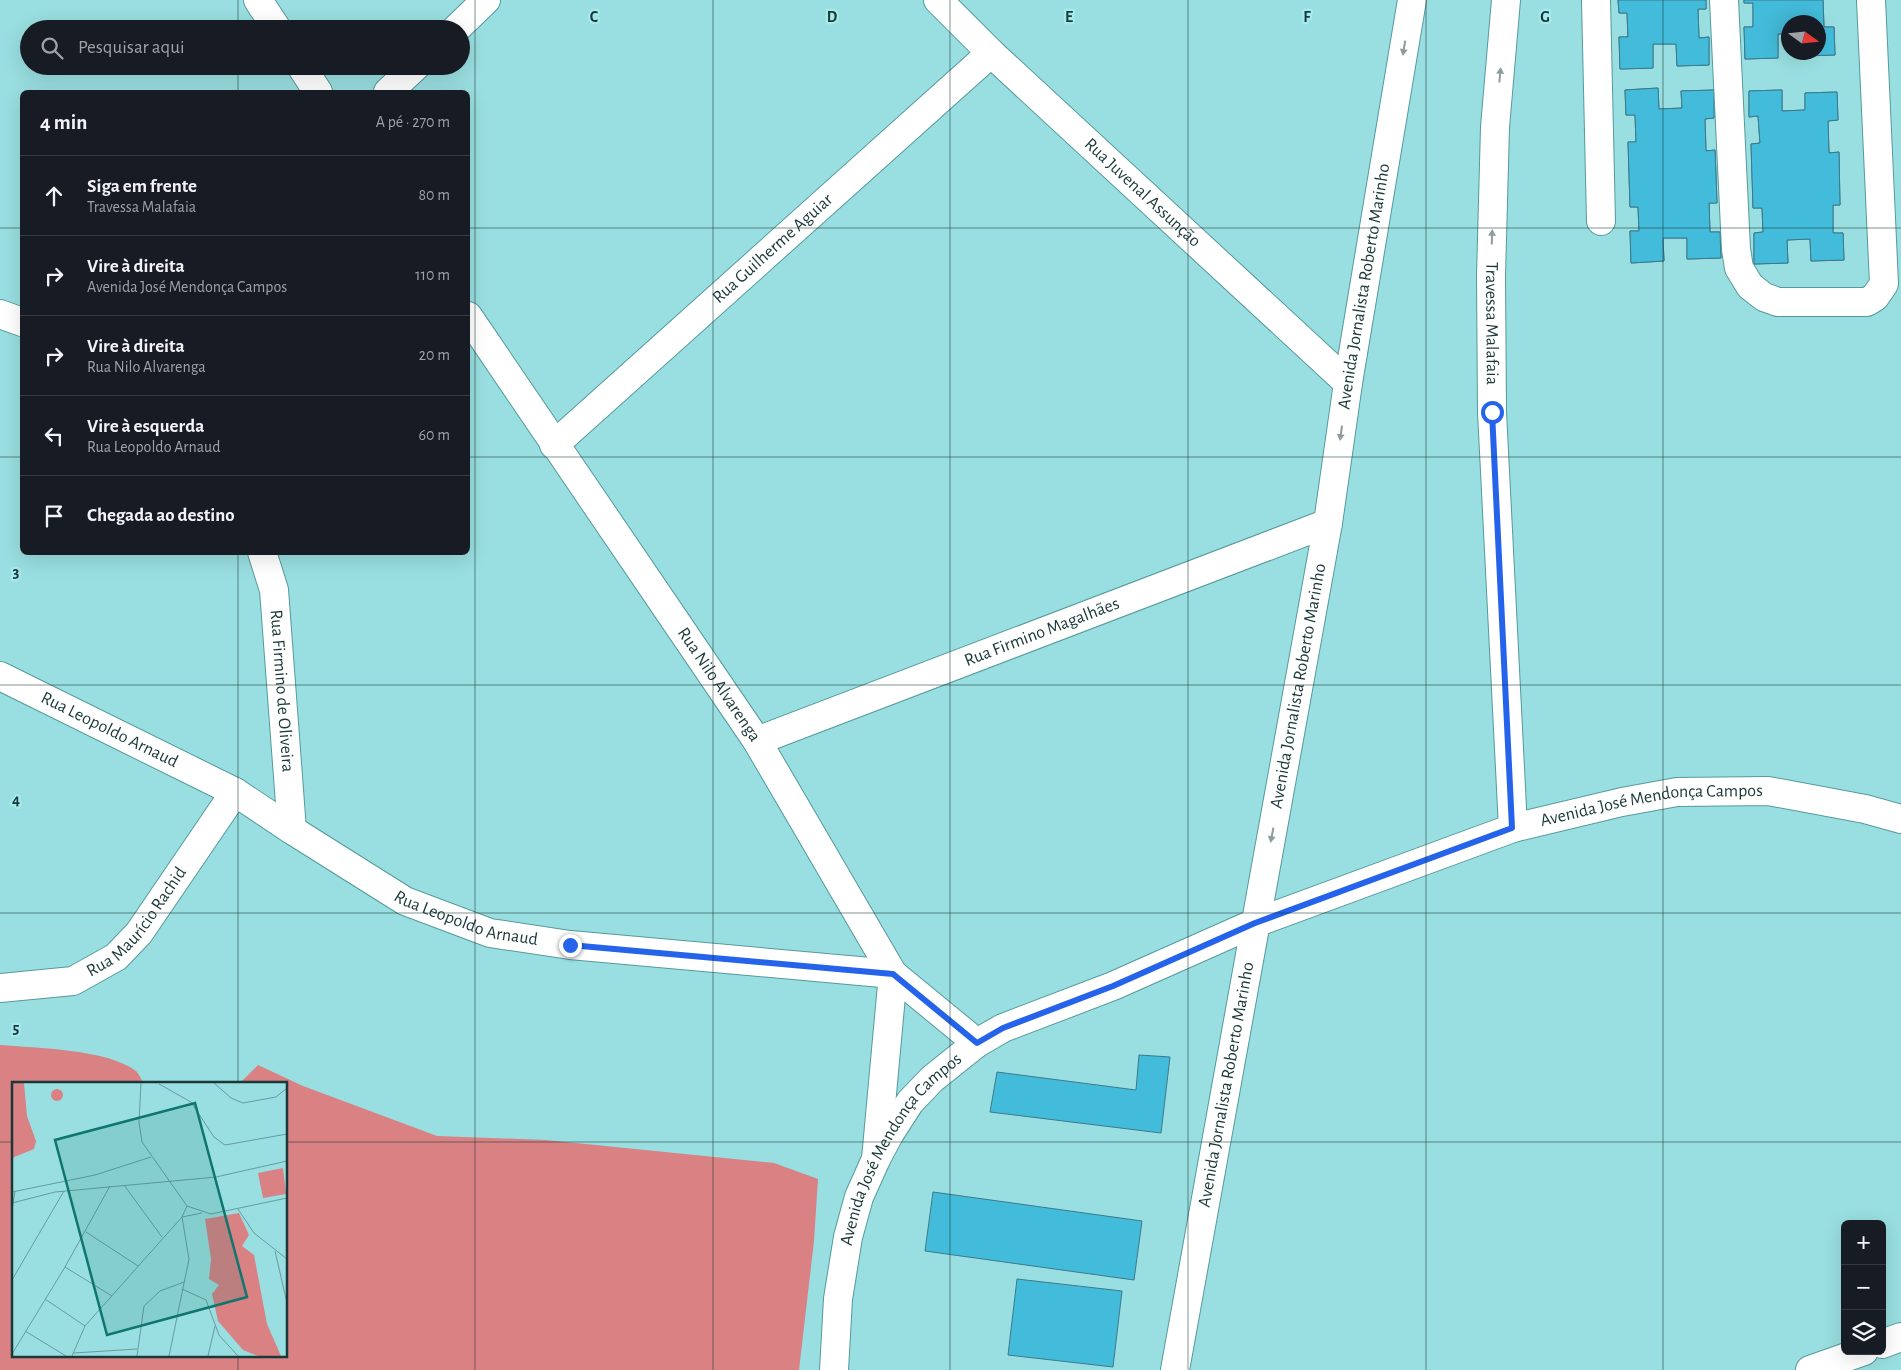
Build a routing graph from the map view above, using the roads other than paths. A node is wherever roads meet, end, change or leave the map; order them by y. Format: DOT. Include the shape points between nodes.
graph roads {
  1 [pos="258,0"];
  2 [pos="486,0"];
  3 [pos="938,0"];
  4 [pos="1412,0"];
  5 [pos="1506,0"];
  6 [pos="1596,0"];
  7 [pos="1724,0"];
  8 [pos="1871,0"];
  9 [pos="271,20"];
  10 [pos="465,20"];
  11 [pos="991,53"];
  12 [pos="307,75"];
  13 [pos="406,75"];
  14 [pos="317,90"];
  15 [pos="390,90"];
  16 [pos="1601,221"];
  17 [pos="0,314"];
  18 [pos="470,319"];
  19 [pos="20,321"];
  20 [pos="1348,383"];
  21 [pos="554,445"];
  22 [pos="1328,523"];
  23 [pos="263,555"];
  24 [pos="0,676"];
  25 [pos="757,741"];
  26 [pos="235,792"];
  27 [pos="1901,819"];
  28 [pos="1512,828"];
  29 [pos="292,830"];
  30 [pos="1255,923"];
  31 [pos="893,974"];
  32 [pos="0,988"];
  33 [pos="977,1043"];
  34 [pos="876,1158"];
  35 [pos="1901,1336"];
  36 [pos="1886,1342"];
  37 [pos="1853,1355"];
  38 [pos="834,1370"];
  39 [pos="1175,1370"];
  40 [pos="1810,1370"];
  1 -- 9 [label="street"];
  2 -- 10 [label="street"];
  3 -- 11 [label="street, Rua Juvenal Assunção"];
  4 -- 20 [label="street, Avenida Jornalista Roberto Marinho, one-way"];
  28 -- 5 [label="street, Travessa Malafaia, one-way" via="1492,412 1491,276 1495,137"];
  6 -- 16 [label="street"];
  7 -- 8 [label="street" via="1739,268 1750,286 1764,297 1778,302 1867,302 1884,284"];
  11 -- 20 [label="street, Rua Juvenal Assunção"];
  11 -- 21 [label="street, Rua Guilherme Aguiar"];
  12 -- 14 [label="street"];
  13 -- 15 [label="street"];
  17 -- 19 [label="street"];
  18 -- 21 [label="street, Rua Nilo Alvarenga"];
  20 -- 22 [label="street, Avenida Jornalista Roberto Marinho, one-way"];
  21 -- 25 [label="street, Rua Nilo Alvarenga"];
  22 -- 25 [label="street, Rua Firmino Magalhães"];
  22 -- 30 [label="street, Avenida Jornalista Roberto Marinho, one-way"];
  23 -- 29 [label="street, Rua Firmino de Oliveira" via="274,590"];
  24 -- 26 [label="street, Rua Leopoldo Arnaud"];
  25 -- 31 [label="street, Rua Nilo Alvarenga"];
  26 -- 29 [label="street, Rua Leopoldo Arnaud"];
  26 -- 32 [label="street, Rua Maurício Rachid" via="139,934 116,957 73,981"];
  27 -- 28 [label="street, Avenida José Mendonça Campos" via="1768,791 1676,792"];
  28 -- 30 [label="street, Avenida José Mendonça Campos"];
  29 -- 31 [label="street, Rua Leopoldo Arnaud" via="405,901 490,933 570,945"];
  30 -- 33 [label="street, Avenida José Mendonça Campos" via="1113,986 1003,1028"];
  30 -- 39 [label="street, Avenida Jornalista Roberto Marinho"];
  31 -- 33 [label="street, Rua Nilo Alvarenga"];
  31 -- 34 [label="street"];
  33 -- 34 [label="street, Avenida José Mendonça Campos" via="932,1079 910,1102"];
  34 -- 38 [label="street, Avenida José Mendonça Campos" via="859,1197 848,1237 838,1299"];
  35 -- 36 [label="street"];
  37 -- 40 [label="street"];
}
